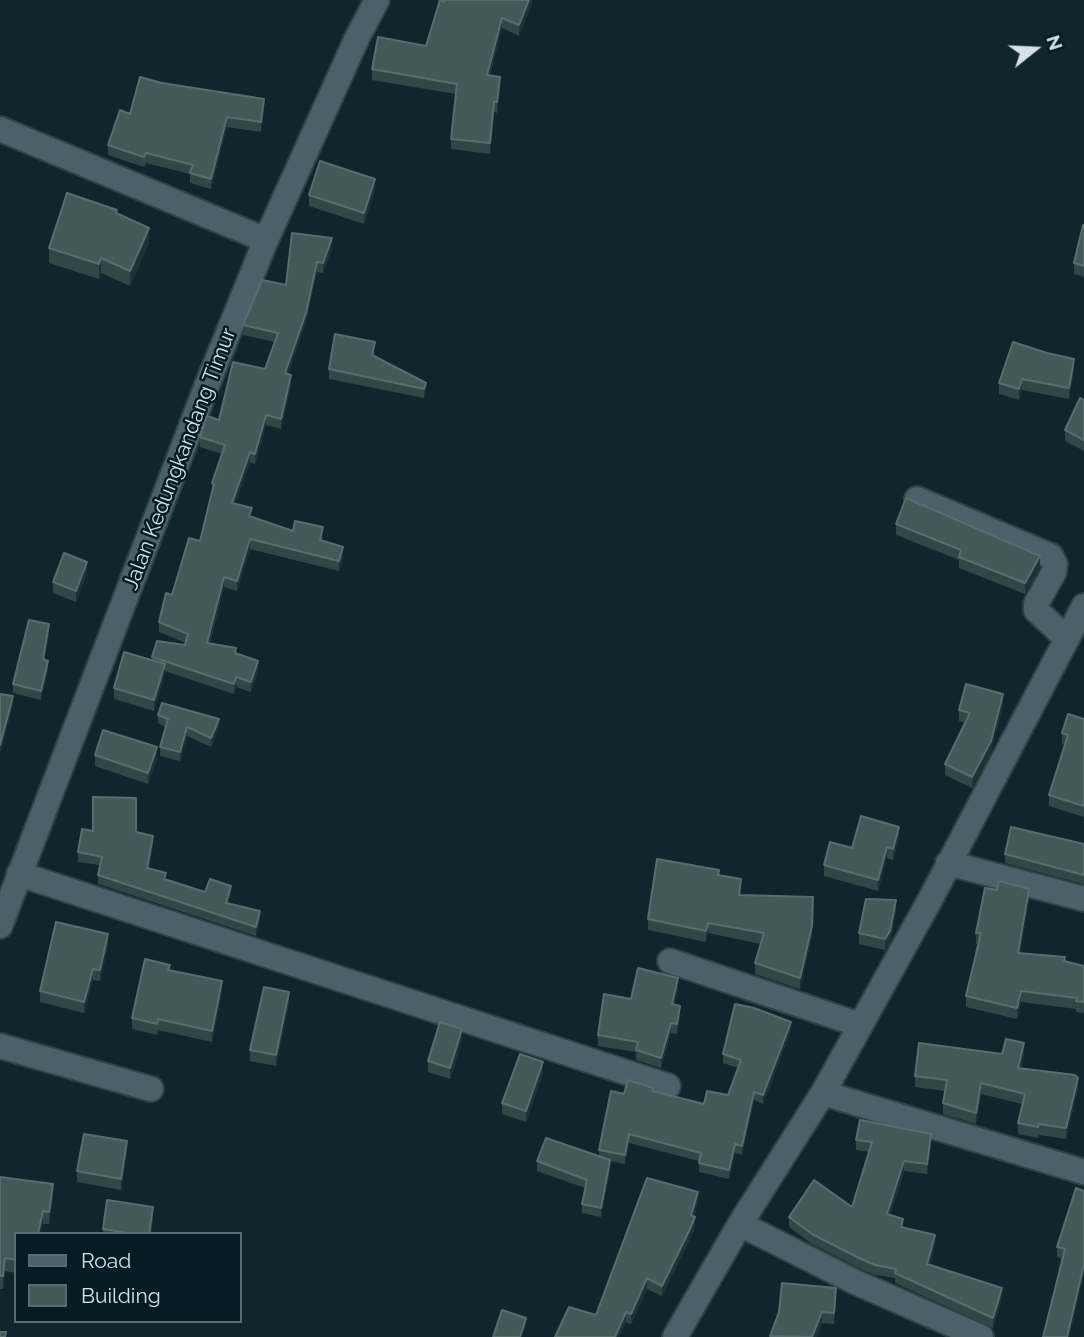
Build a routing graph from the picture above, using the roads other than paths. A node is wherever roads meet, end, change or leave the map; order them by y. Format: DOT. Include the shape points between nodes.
graph roads {
  1 [pos="377,0"];
  2 [pos="0,129"];
  3 [pos="266,240"];
  4 [pos="917,499"];
  5 [pos="1084,606"];
  6 [pos="1067,639"];
  7 [pos="948,863"];
  8 [pos="19,874"];
  9 [pos="1084,899"];
  10 [pos="0,926"];
  11 [pos="670,961"];
  12 [pos="860,1025"];
  13 [pos="0,1046"];
  14 [pos="668,1086"];
  15 [pos="151,1089"];
  16 [pos="823,1093"];
  17 [pos="1084,1172"];
  18 [pos="740,1224"];
  19 [pos="675,1337"];
  20 [pos="981,1337"];
  1 -- 3 [label="street, Jalan Kedungkandang Timur"];
  2 -- 3 [label="street"];
  3 -- 8 [label="street, Jalan Kedungkandang Timur"];
  4 -- 6 [label="street" via="1051,556 1054,572 1036,610"];
  5 -- 6 [label="street"];
  6 -- 7 [label="street"];
  7 -- 9 [label="street"];
  7 -- 12 [label="street"];
  8 -- 10 [label="street, Jalan Kedungkandang Timur"];
  8 -- 14 [label="street"];
  11 -- 12 [label="street"];
  12 -- 16 [label="street"];
  13 -- 15 [label="street"];
  16 -- 17 [label="street"];
  16 -- 18 [label="street"];
  18 -- 19 [label="street"];
  18 -- 20 [label="street" via="855,1282"];
}
